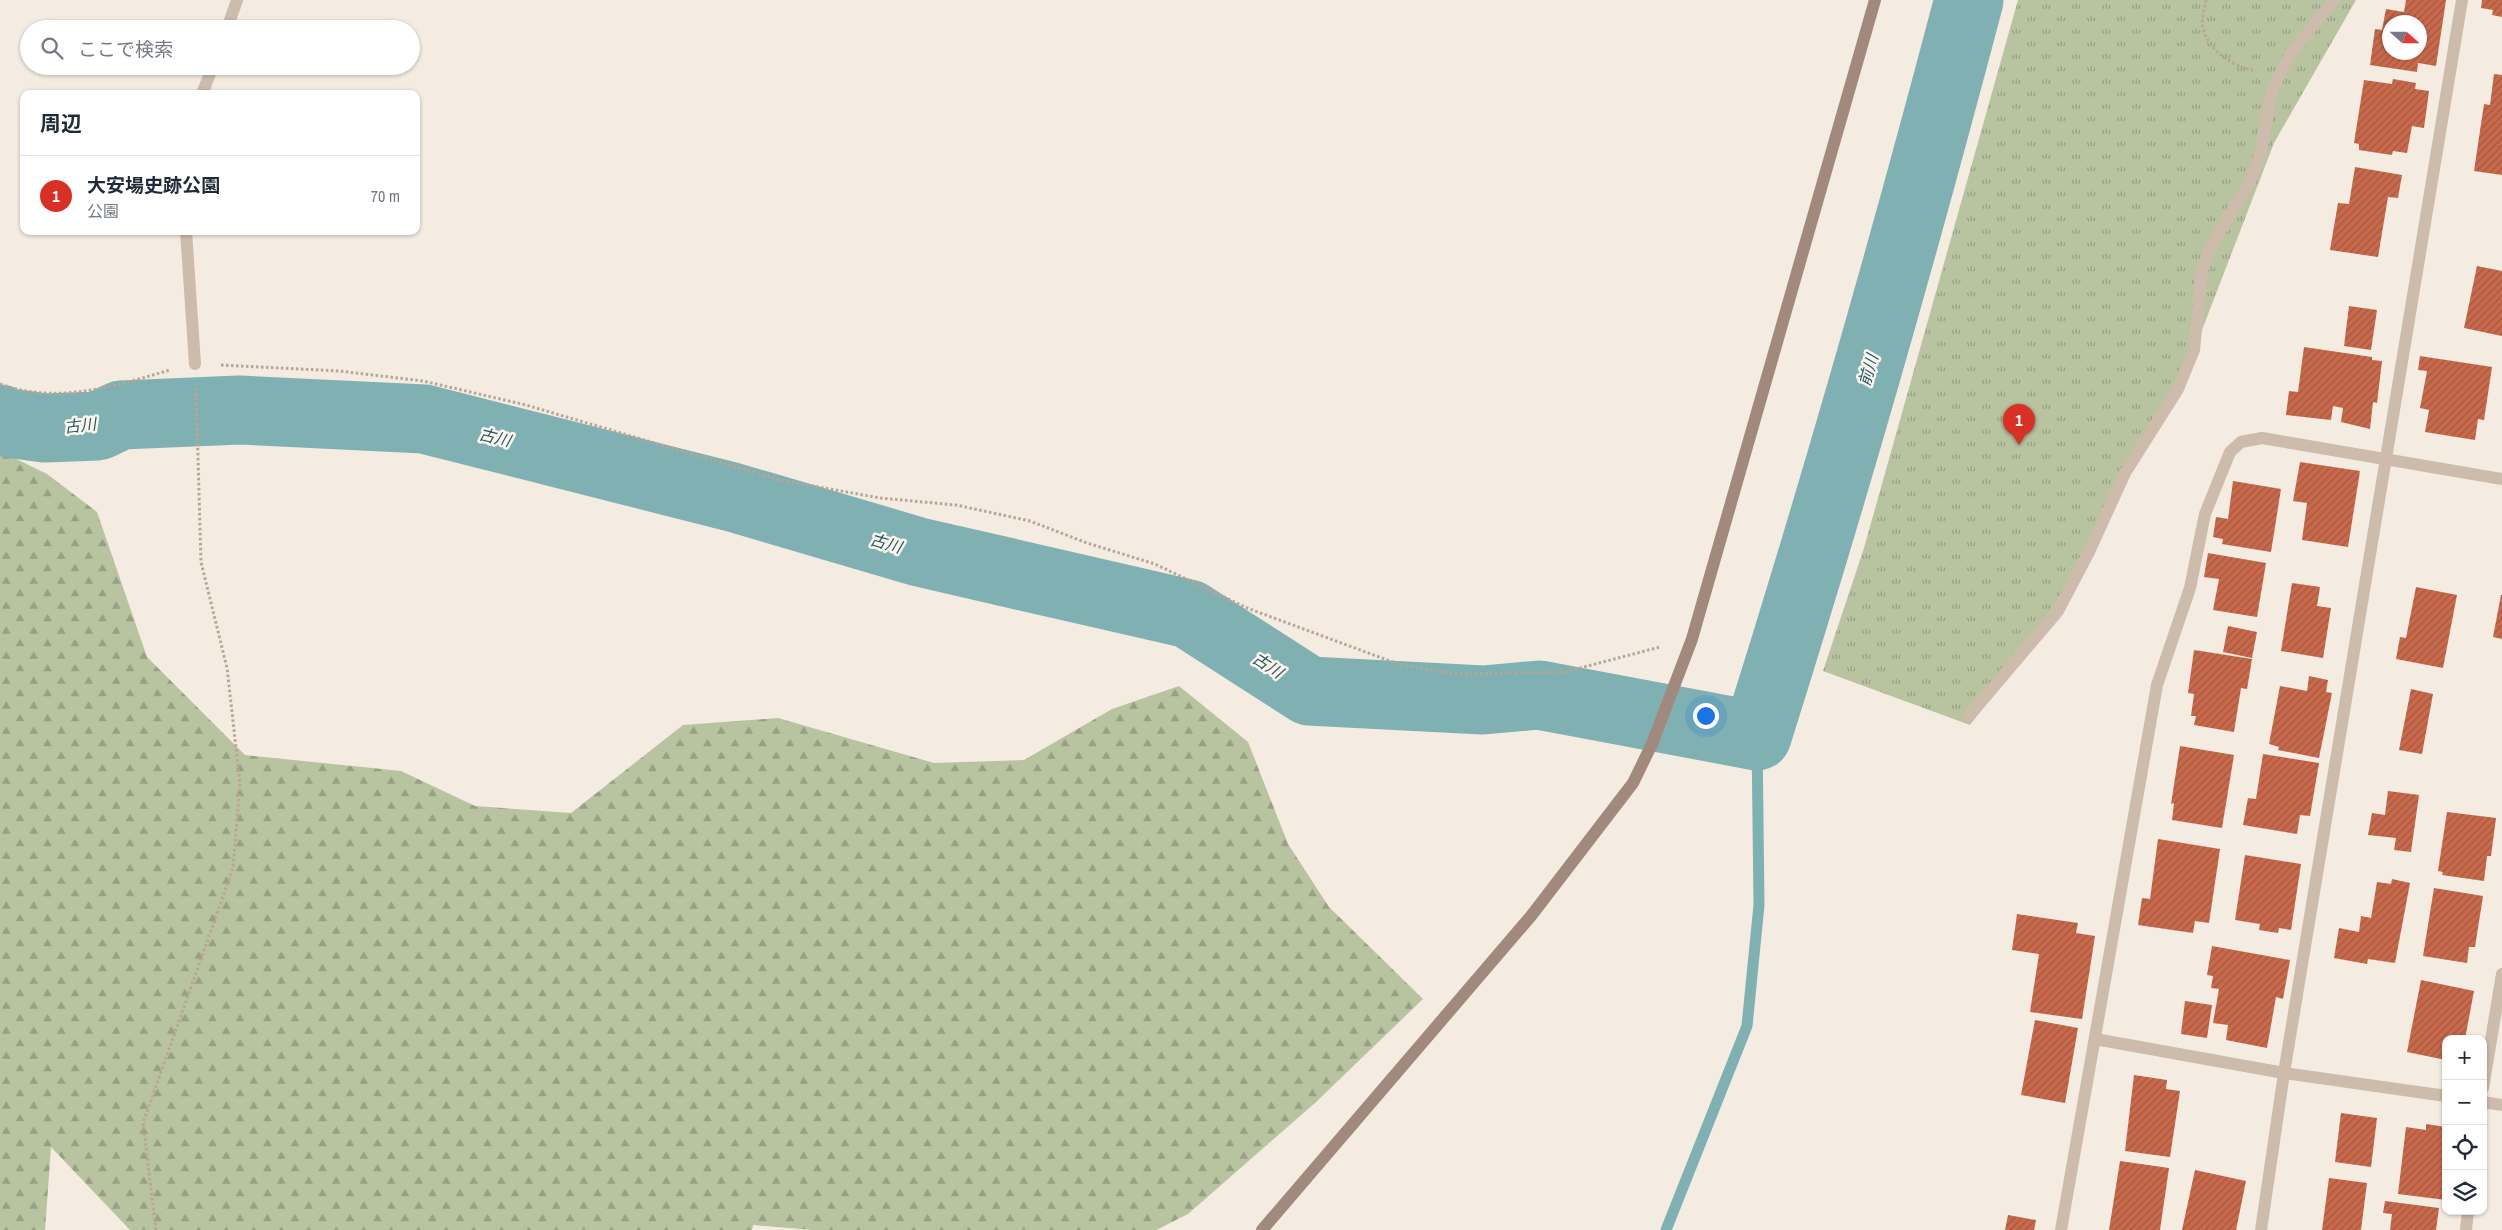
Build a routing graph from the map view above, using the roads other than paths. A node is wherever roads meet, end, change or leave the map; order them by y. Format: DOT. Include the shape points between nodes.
graph roads {
  1 [pos="237,0"];
  2 [pos="1875,0"];
  3 [pos="2334,0"];
  4 [pos="2462,0"];
  5 [pos="230,20"];
  6 [pos="209,75"];
  7 [pos="204,90"];
  8 [pos="186,235"];
  9 [pos="195,364"];
  10 [pos="2388,459"];
  11 [pos="2502,479"];
  12 [pos="1969,716"];
  13 [pos="2502,974"];
  14 [pos="2095,1039"];
  15 [pos="2284,1073"];
  16 [pos="2484,1080"];
  17 [pos="2442,1095"];
  18 [pos="2487,1103"];
  19 [pos="2502,1105"];
  20 [pos="2468,1215"];
  21 [pos="1262,1230"];
  22 [pos="2061,1230"];
  23 [pos="2261,1230"];
  24 [pos="2466,1230"];
  1 -- 5 [label="street"];
  2 -- 21 [label="street" via="1692,639 1652,744 1633,783 1531,916"];
  3 -- 12 [label="street" via="2292,51 2280,75 2255,170 2207,255 2202,270 2194,350 2184,375 2125,473 2058,611"];
  4 -- 10 [label="street"];
  6 -- 7 [label="street"];
  8 -- 9 [label="street"];
  10 -- 11 [label="street"];
  10 -- 14 [label="street" via="2262,438 2241,442 2230,452 2205,514 2190,588 2157,684"];
  10 -- 15 [label="street"];
  13 -- 16 [label="street"];
  14 -- 15 [label="street"];
  14 -- 22 [label="street"];
  15 -- 17 [label="street"];
  15 -- 23 [label="street"];
  18 -- 19 [label="street"];
  20 -- 24 [label="street"];
}
